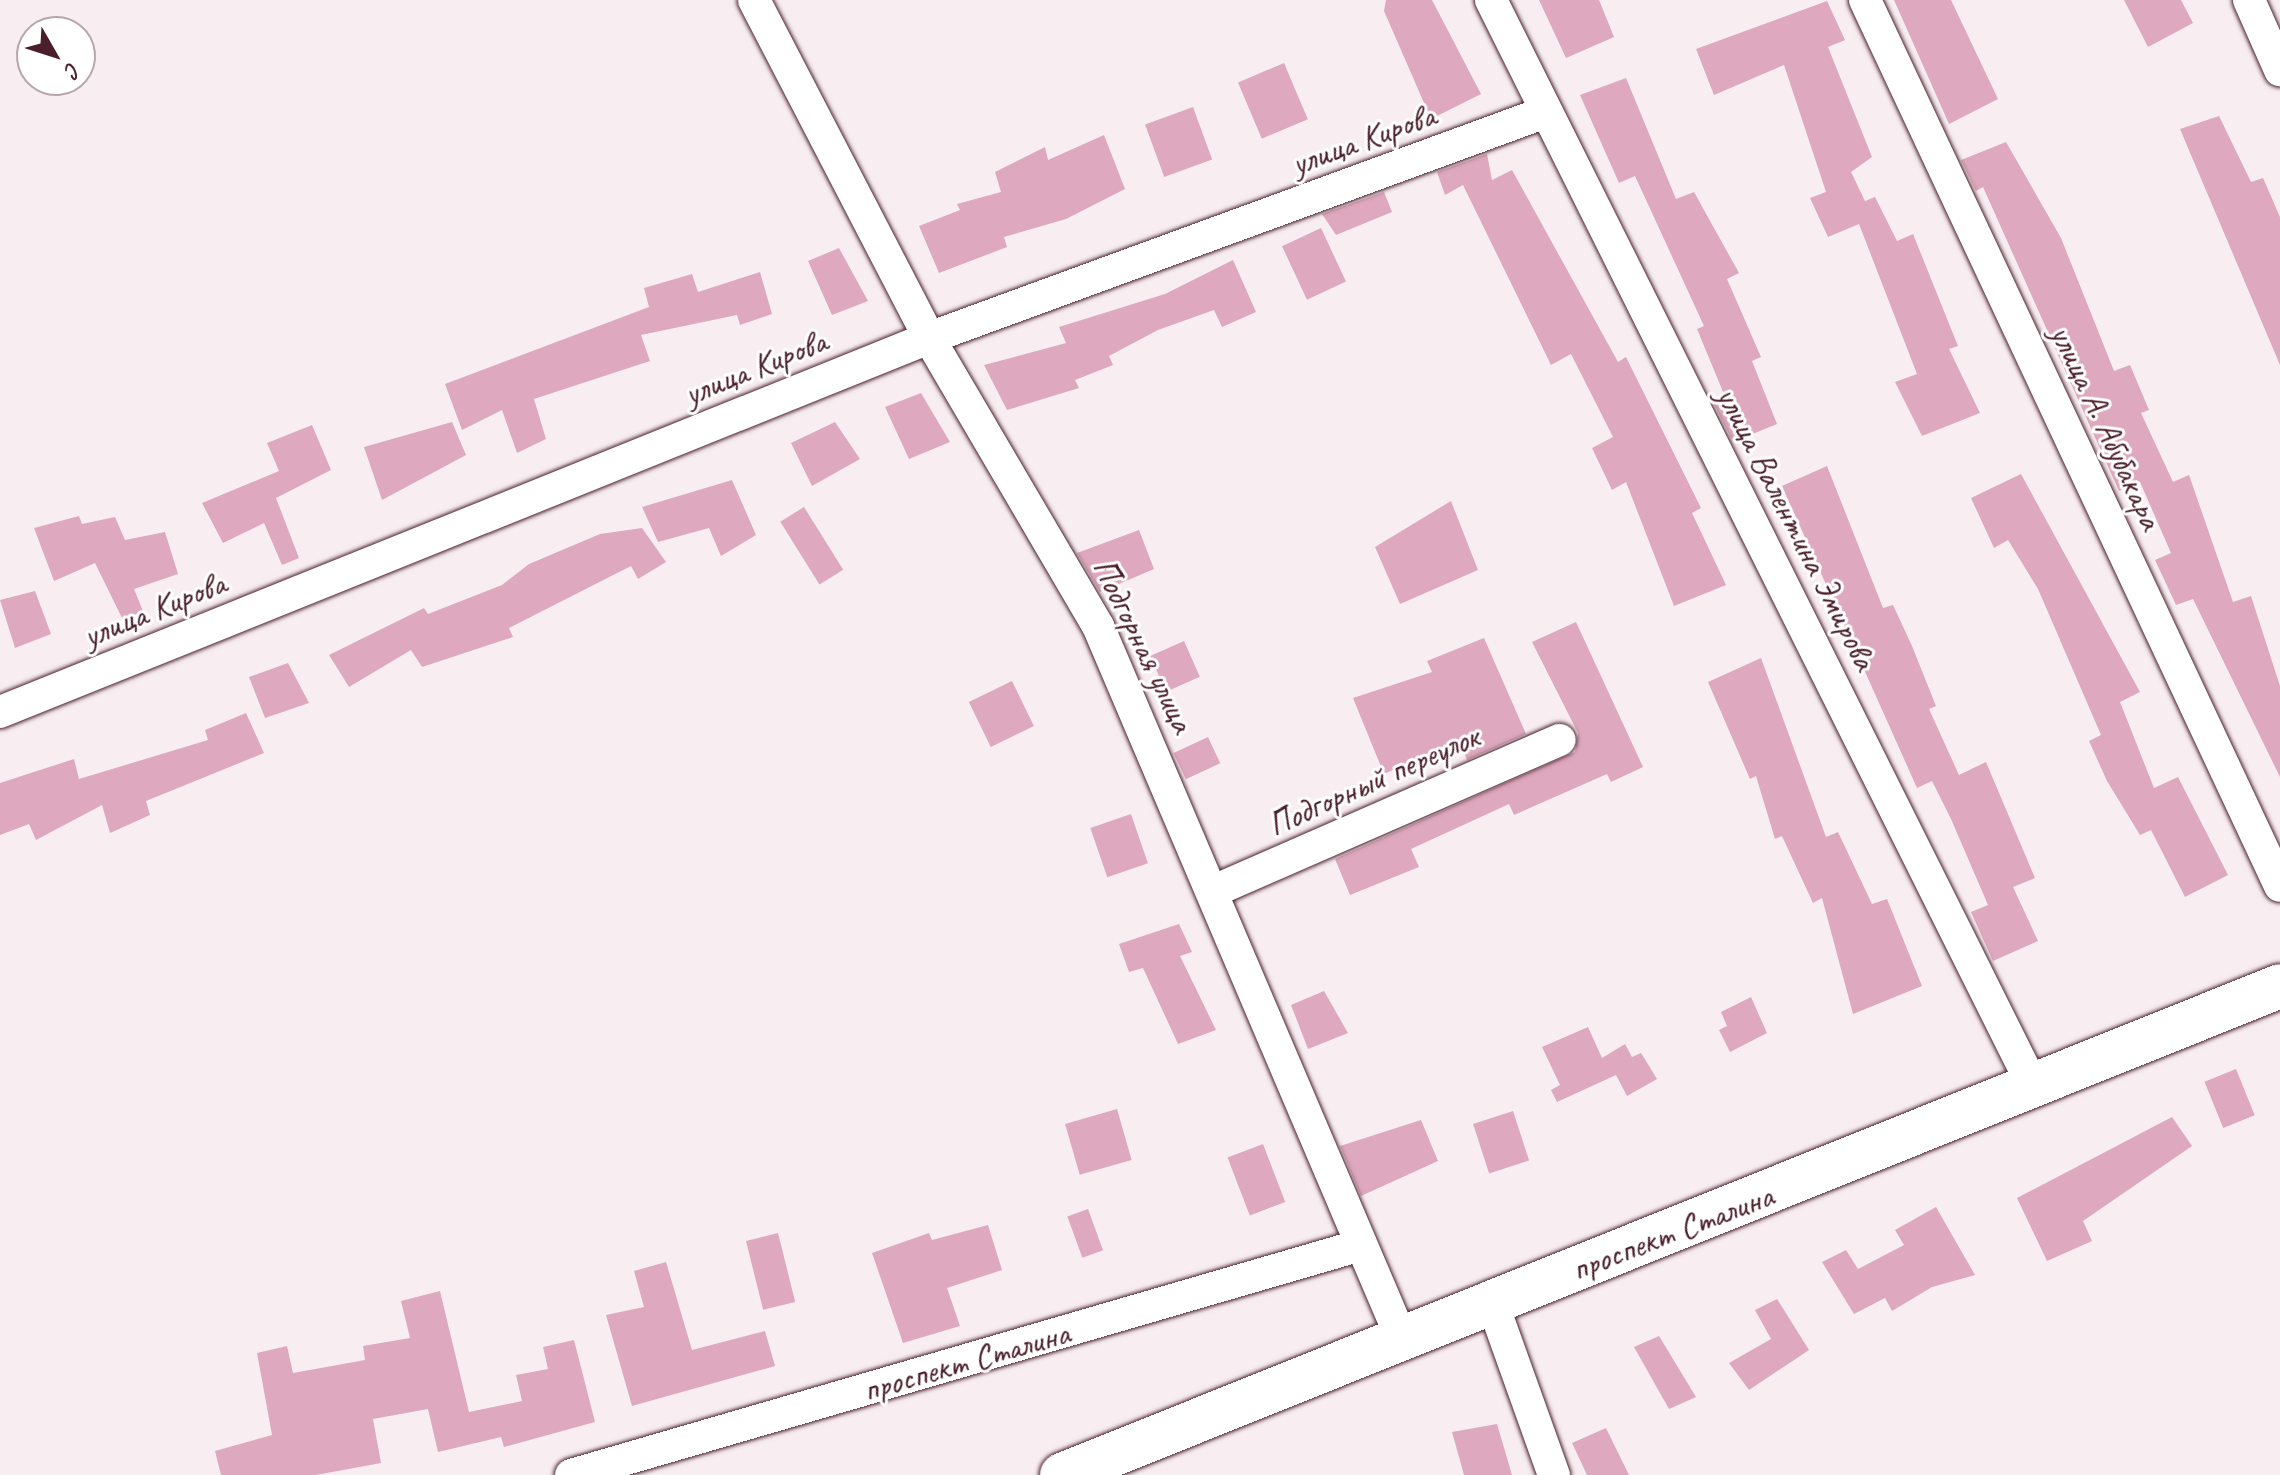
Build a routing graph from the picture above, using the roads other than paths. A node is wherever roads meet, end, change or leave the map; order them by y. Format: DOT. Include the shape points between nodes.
graph roads {
  1 [pos="754,0"];
  2 [pos="1491,0"];
  3 [pos="1865,0"];
  4 [pos="2249,0"];
  5 [pos="2280,70"];
  6 [pos="1546,112"];
  7 [pos="929,338"];
  8 [pos="0,712"];
  9 [pos="1560,740"];
  10 [pos="2280,886"];
  11 [pos="1216,890"];
  12 [pos="2280,986"];
  13 [pos="2035,1090"];
  14 [pos="1361,1245"];
  15 [pos="1492,1302"];
  16 [pos="1383,1343"];
  17 [pos="571,1475"];
  18 [pos="1062,1475"];
  19 [pos="1554,1475"];
  1 -- 7 [label="street, Подгорная улица"];
  2 -- 6 [label="street, улица Валентина Эмирова"];
  3 -- 10 [label="street, улица А. Абубакара"];
  4 -- 5 [label="street"];
  6 -- 7 [label="street, улица Кирова"];
  6 -- 13 [label="street, улица Валентина Эмирова"];
  7 -- 8 [label="street, улица Кирова"];
  7 -- 11 [label="street, Подгорная улица" via="1098,626"];
  9 -- 11 [label="street, Подгорный переулок"];
  11 -- 14 [label="street, Подгорная улица"];
  12 -- 13 [label="street, проспект Сталина"];
  13 -- 15 [label="street, проспект Сталина"];
  14 -- 16 [label="street, Подгорная улица" via="1400,1335"];
  14 -- 17 [label="street, проспект Сталина"];
  15 -- 16 [label="street, проспект Сталина"];
  15 -- 19 [label="street"];
  16 -- 18 [label="street, проспект Сталина"];
}
